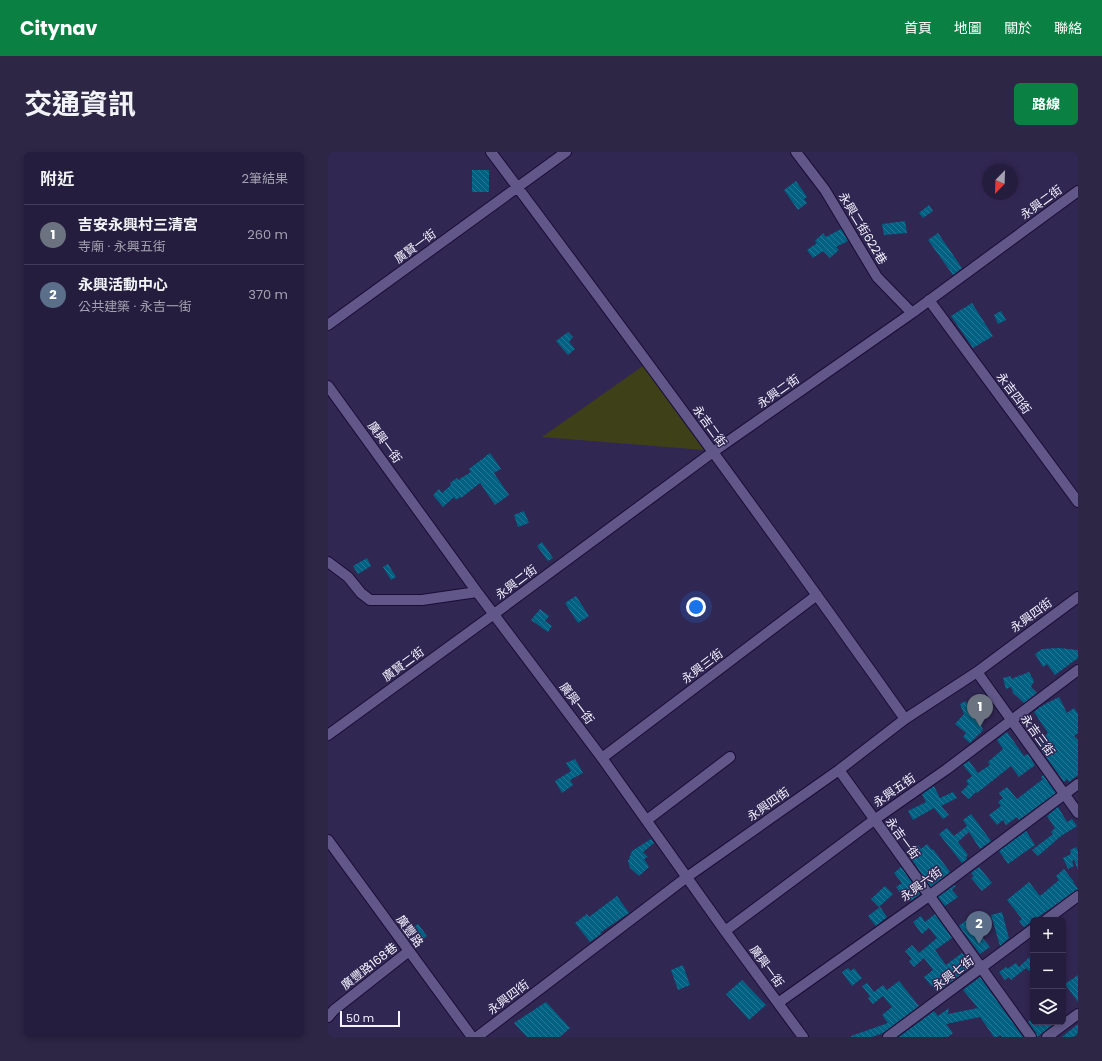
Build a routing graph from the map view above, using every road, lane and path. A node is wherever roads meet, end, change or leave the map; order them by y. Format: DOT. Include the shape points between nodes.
graph roads {
  1 [pos="491,152"];
  2 [pos="566,152"];
  3 [pos="796,152"];
  4 [pos="518,188"];
  5 [pos="1078,191"];
  6 [pos="929,300"];
  7 [pos="912,313"];
  8 [pos="328,325"];
  9 [pos="328,386"];
  10 [pos="713,452"];
  11 [pos="1078,502"];
  12 [pos="329,563"];
  13 [pos="477,592"];
  14 [pos="817,595"];
  15 [pos="1078,597"];
  16 [pos="494,614"];
  17 [pos="1078,670"];
  18 [pos="977,672"];
  19 [pos="904,719"];
  20 [pos="1011,720"];
  21 [pos="328,735"];
  22 [pos="730,757"];
  23 [pos="602,758"];
  24 [pos="839,770"];
  25 [pos="1078,784"];
  26 [pos="1064,794"];
  27 [pos="1078,813"];
  28 [pos="647,820"];
  29 [pos="874,820"];
  30 [pos="328,840"];
  31 [pos="687,877"];
  32 [pos="929,896"];
  33 [pos="1078,896"];
  34 [pos="1050,917"];
  35 [pos="725,931"];
  36 [pos="1030,931"];
  37 [pos="409,951"];
  38 [pos="982,967"];
  39 [pos="778,1004"];
  40 [pos="1078,1014"];
  41 [pos="328,1017"];
  42 [pos="472,1037"];
  43 [pos="477,1037"];
  44 [pos="803,1037"];
  45 [pos="888,1037"];
  46 [pos="1031,1037"];
  47 [pos="1047,1037"];
  1 -- 4 [label="street, 永吉二街"];
  2 -- 4 [label="street, 廣賢一街"];
  3 -- 7 [label="street, 永興二街622巷" via="825,190 877,277"];
  4 -- 8 [label="street, 廣賢一街"];
  4 -- 10 [label="street, 永吉二街"];
  5 -- 6 [label="street, 永興二街"];
  6 -- 7 [label="street, 永興二街"];
  6 -- 11 [label="street, 永吉四街"];
  7 -- 10 [label="street, 永興二街"];
  9 -- 13 [label="street, 廣興一街"];
  10 -- 14 [label="street, 永吉二街"];
  10 -- 16 [label="street, 永興二街"];
  12 -- 13 [label="street" via="348,577 370,600 422,600"];
  13 -- 16 [label="street, 廣興一街"];
  14 -- 19 [label="street, 永吉二街"];
  14 -- 23 [label="street, 永興三街"];
  15 -- 18 [label="street, 永興四街"];
  16 -- 21 [label="street, 廣賢二街"];
  16 -- 23 [label="street, 廣興一街"];
  17 -- 20 [label="street, 永興五街"];
  18 -- 19 [label="street, 永興四街"];
  18 -- 20 [label="street, 永吉三街"];
  19 -- 24 [label="street, 永興四街"];
  20 -- 26 [label="street, 永吉三街"];
  20 -- 29 [label="street, 永興五街"];
  22 -- 28 [label="street"];
  23 -- 28 [label="street, 廣興一街"];
  24 -- 29 [label="street, 永吉一街"];
  24 -- 31 [label="street, 永興四街"];
  25 -- 26 [label="street, 永興六街"];
  26 -- 27 [label="street, 永吉三街"];
  26 -- 32 [label="street, 永興六街"];
  28 -- 31 [label="street, 廣興一街"];
  29 -- 32 [label="street, 永吉一街"];
  29 -- 35 [label="street, 永興五街"];
  30 -- 37 [label="street, 廣豐路"];
  31 -- 35 [label="street, 廣興一街"];
  31 -- 43 [label="street, 永興四街"];
  32 -- 38 [label="street, 永吉一街"];
  32 -- 39 [label="street, 永興六街"];
  33 -- 34 [label="street"];
  35 -- 39 [label="street, 廣興一街"];
  36 -- 38 [label="street, 永興七街"];
  37 -- 41 [label="street, 廣豐路168巷"];
  37 -- 42 [label="street, 廣豐路"];
  38 -- 45 [label="street, 永興七街"];
  38 -- 46 [label="street, 永吉一街"];
  39 -- 44 [label="street, 廣興一街"];
  40 -- 47 [label="street"];
}
